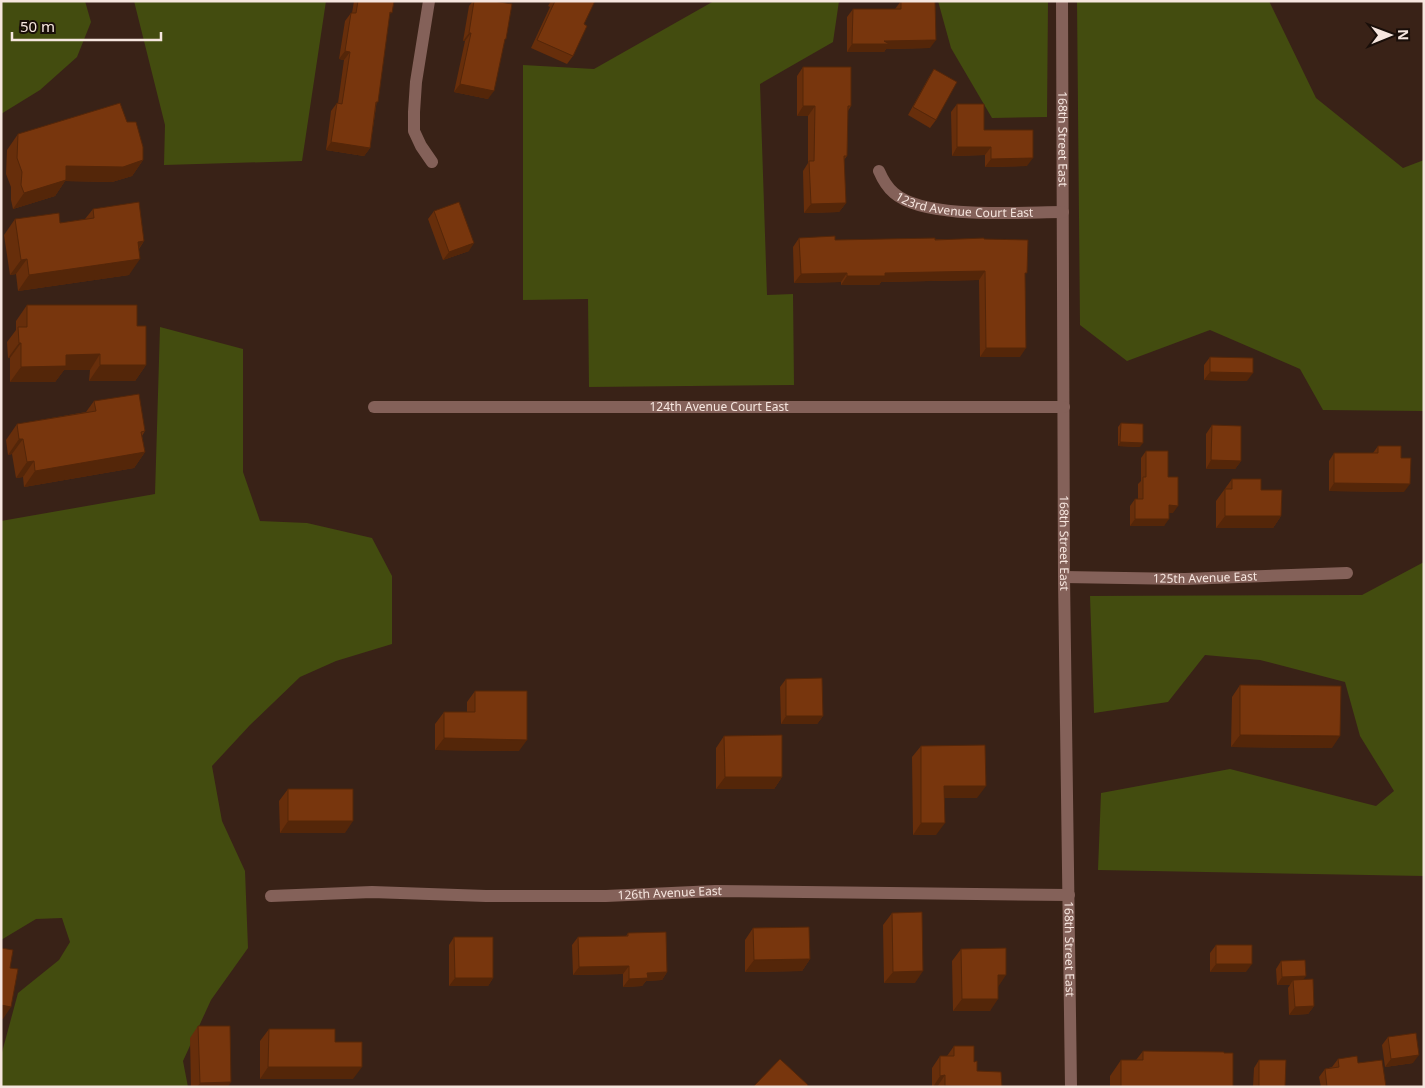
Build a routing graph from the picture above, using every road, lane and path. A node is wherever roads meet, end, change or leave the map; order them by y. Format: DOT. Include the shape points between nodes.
graph roads {
  1 [pos="429,1"];
  2 [pos="1062,1"];
  3 [pos="432,162"];
  4 [pos="879,171"];
  5 [pos="1063,212"];
  6 [pos="374,407"];
  7 [pos="1064,407"];
  8 [pos="1347,573"];
  9 [pos="1064,577"];
  10 [pos="1069,895"];
  11 [pos="271,896"];
  12 [pos="1071,1087"];
  1 -- 3 [label="street" via="416,82 414,131"];
  2 -- 5 [label="street, 168th Street East"];
  4 -- 5 [label="street, 123rd Avenue Court East" via="894,193 914,204 946,212"];
  5 -- 7 [label="street, 168th Street East"];
  6 -- 7 [label="street, 124th Avenue Court East"];
  7 -- 9 [label="street, 168th Street East"];
  8 -- 9 [label="street, 125th Avenue East" via="1185,579"];
  9 -- 10 [label="street, 168th Street East"];
  10 -- 11 [label="street, 126th Avenue East" via="715,891 606,896 372,892"];
  10 -- 12 [label="street, 168th Street East"];
}
